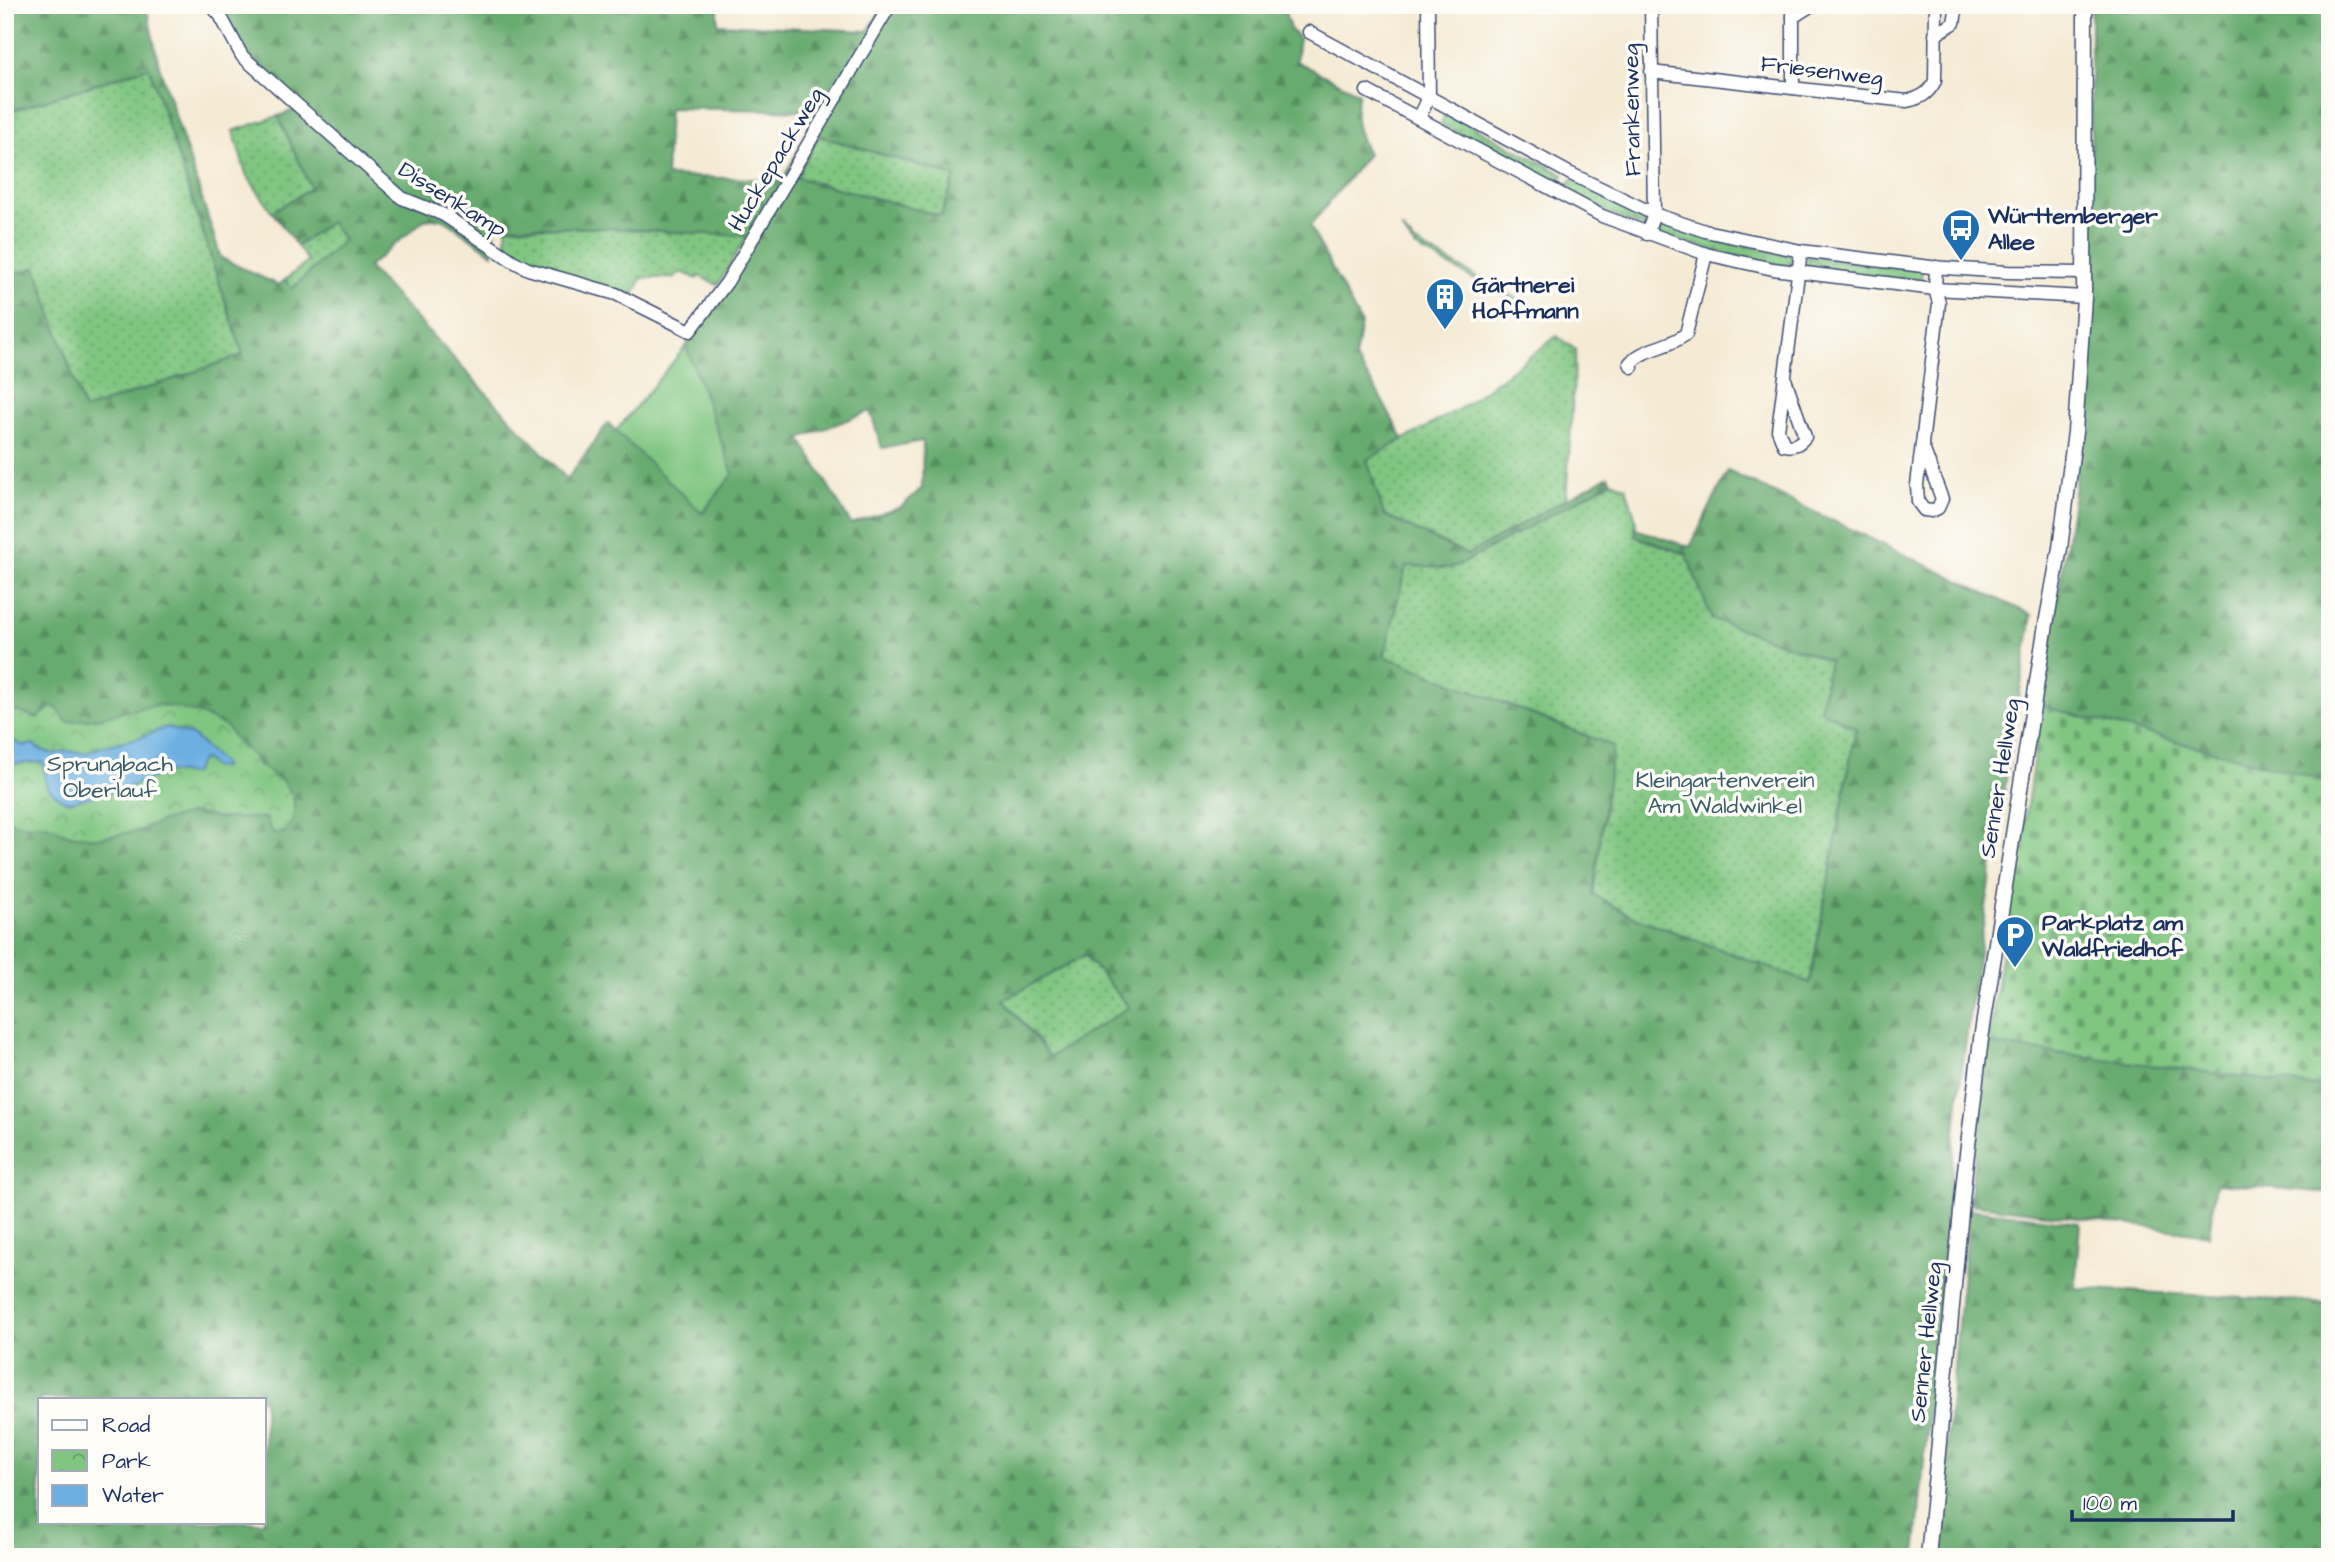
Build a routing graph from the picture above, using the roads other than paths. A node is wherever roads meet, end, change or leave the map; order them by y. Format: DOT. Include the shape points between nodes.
graph roads {
  1 [pos="211,5"];
  2 [pos="890,5"];
  3 [pos="1428,5"];
  4 [pos="1651,5"];
  5 [pos="1812,5"];
  6 [pos="1936,5"];
  7 [pos="1957,5"];
  8 [pos="2085,5"];
  9 [pos="1793,11"];
  10 [pos="1310,32"];
  11 [pos="1936,35"];
  12 [pos="1651,72"];
  13 [pos="1793,88"];
  14 [pos="1367,91"];
  15 [pos="1429,97"];
  16 [pos="1419,118"];
  17 [pos="1654,214"];
  18 [pos="1647,234"];
  19 [pos="1801,251"];
  20 [pos="1706,254"];
  21 [pos="1937,267"];
  22 [pos="1798,272"];
  23 [pos="2084,273"];
  24 [pos="1935,289"];
  25 [pos="2084,297"];
  26 [pos="690,331"];
  27 [pos="1632,367"];
  28 [pos="1785,379"];
  29 [pos="1922,445"];
  30 [pos="1928,1557"];
  1 -- 26 [label="street, Dissenkamp" via="242,56 402,198 444,215 528,269 616,294"];
  2 -- 26 [label="street, Huckepackweg" via="727,282"];
  3 -- 15 [label="street"];
  4 -- 12 [label="street, Frankenweg"];
  5 -- 9 [label="street"];
  6 -- 11 [label="street, Friesenweg"];
  7 -- 11 [label="street" via="1955,23"];
  8 -- 23 [label="street, Senner Hellweg"];
  9 -- 13 [label="street"];
  10 -- 15 [label="street"];
  11 -- 13 [label="street, Friesenweg" via="1935,81 1920,98 1907,101"];
  12 -- 13 [label="street, Friesenweg"];
  12 -- 17 [label="street, Frankenweg"];
  14 -- 16 [label="street"];
  15 -- 16 [label="street"];
  15 -- 17 [label="street"];
  16 -- 18 [label="street" via="1602,216"];
  17 -- 18 [label="street"];
  17 -- 19 [label="street" via="1705,231"];
  18 -- 20 [label="street"];
  19 -- 21 [label="street"];
  19 -- 22 [label="street"];
  20 -- 22 [label="street"];
  20 -- 27 [label="street" via="1686,334 1639,354 1630,363"];
  21 -- 23 [label="street"];
  21 -- 24 [label="street"];
  22 -- 24 [label="street"];
  22 -- 28 [label="street"];
  23 -- 25 [label="street, Senner Hellweg"];
  24 -- 25 [label="street"];
  24 -- 29 [label="street" via="1939,303"];
  25 -- 30 [label="street, Senner Hellweg" via="2070,480 1981,1039"];
  28 -- 28 [label="street" via="1778,430 1784,445 1792,447 1805,437"];
}
